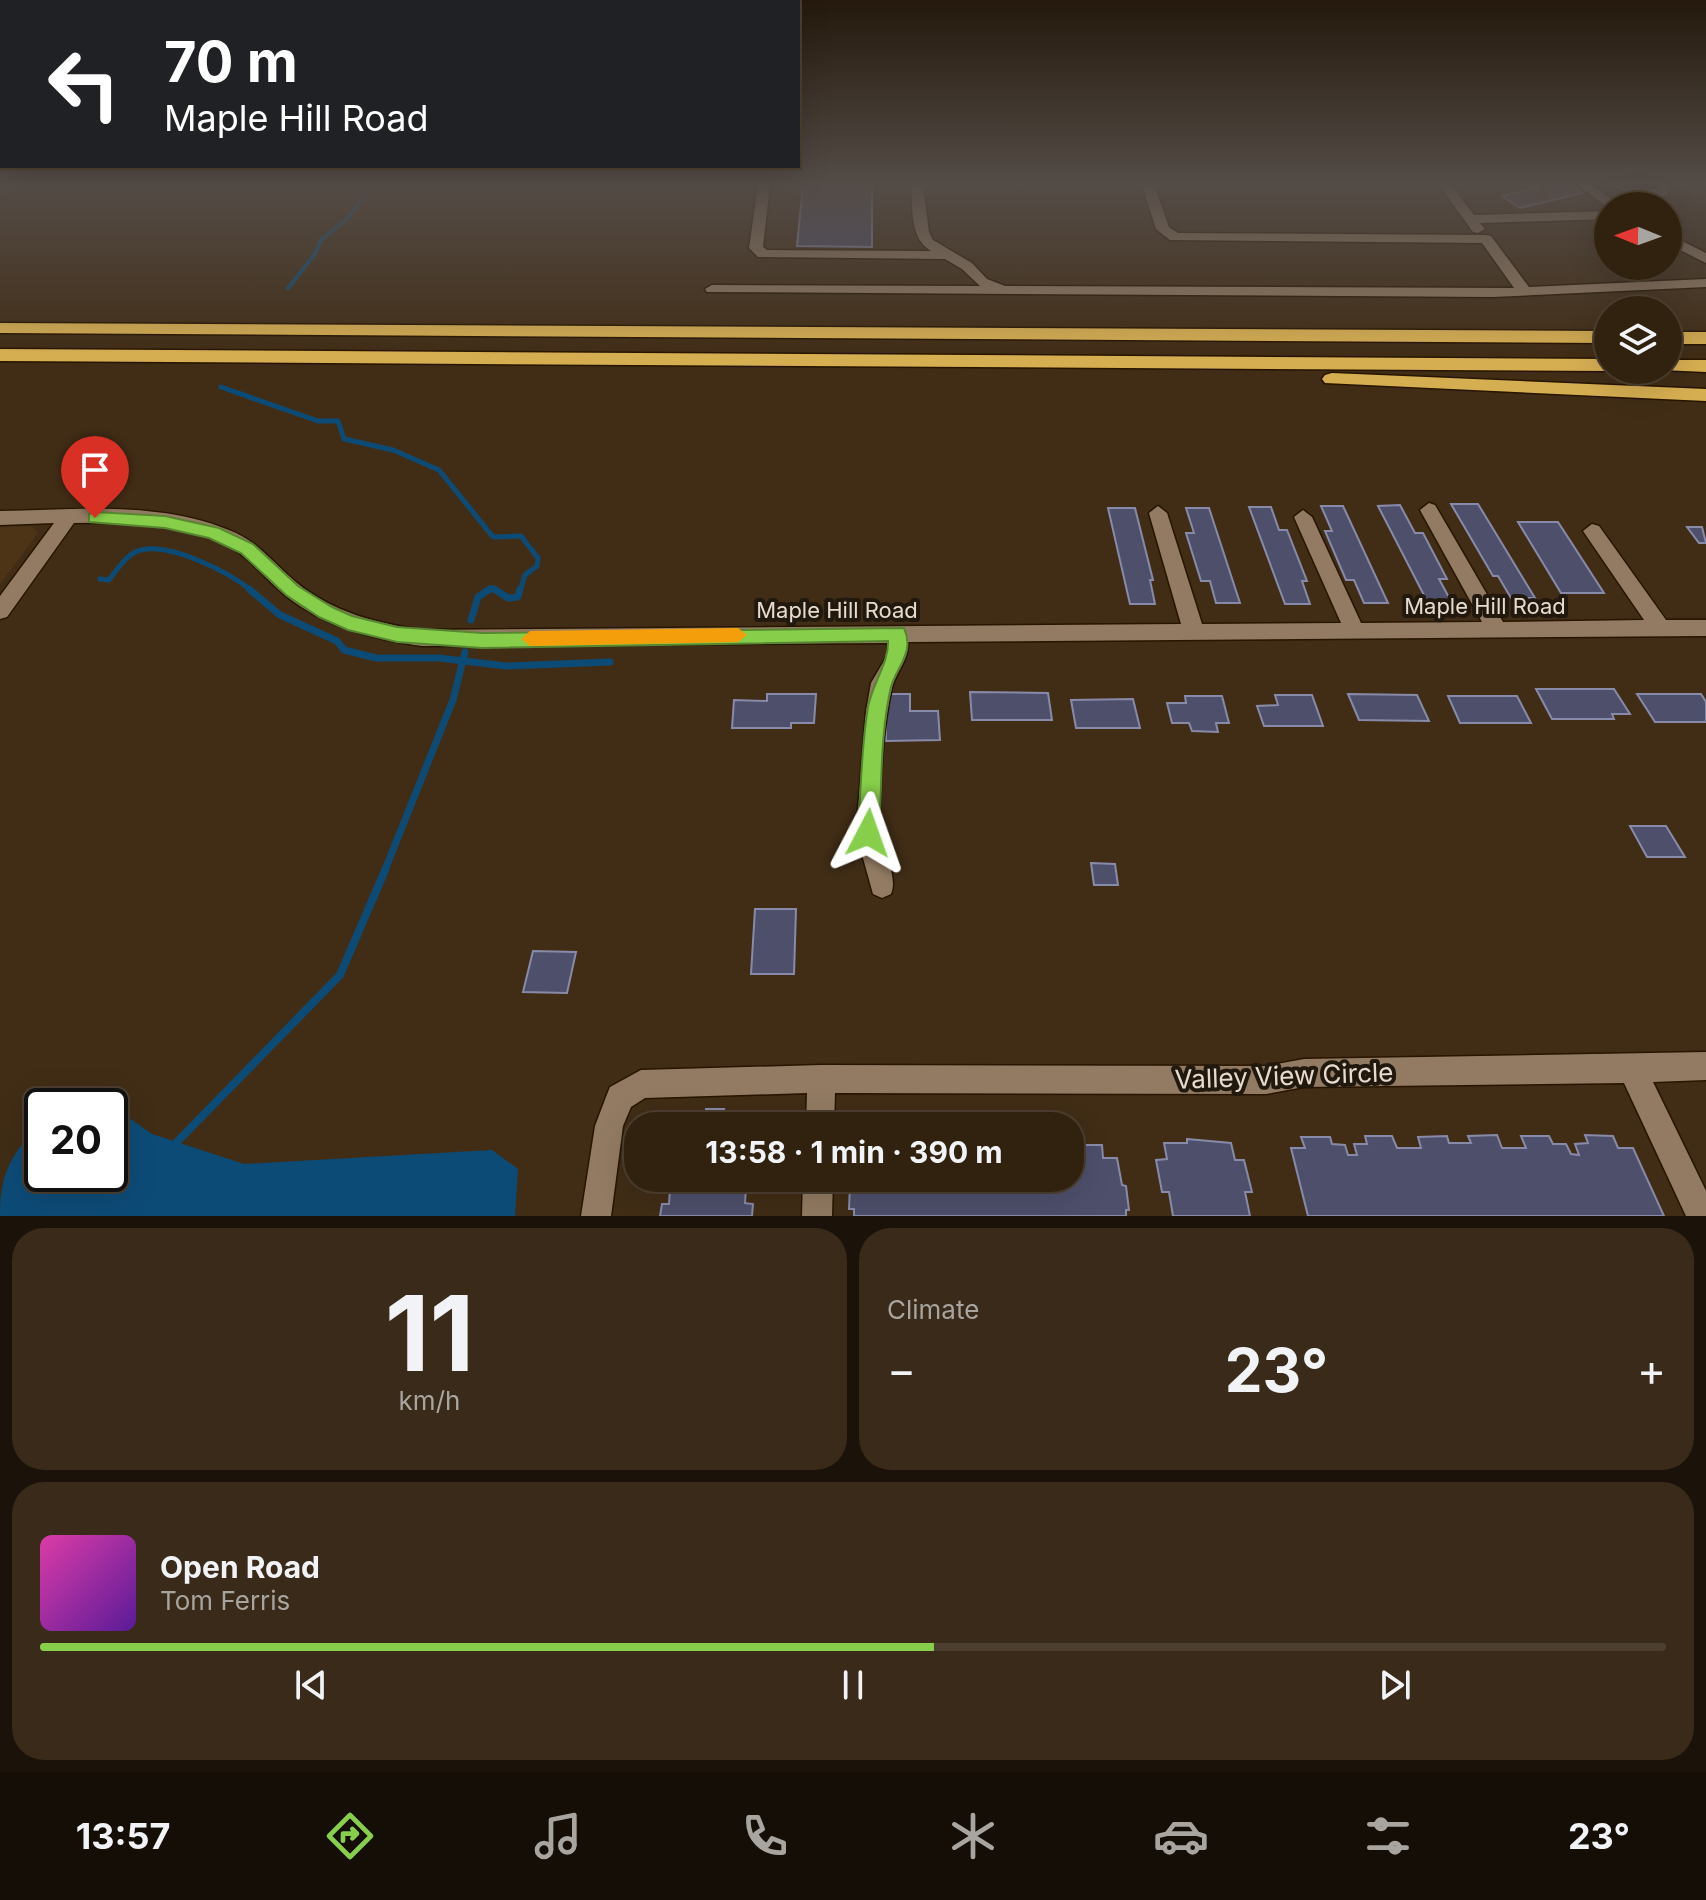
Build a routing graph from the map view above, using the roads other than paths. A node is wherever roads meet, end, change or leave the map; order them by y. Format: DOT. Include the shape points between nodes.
graph roads {
  1 [pos="757,242"];
  2 [pos="927,242"];
  3 [pos="1488,242"];
  4 [pos="1682,246"];
  5 [pos="951,255"];
  6 [pos="1706,259"];
  7 [pos="1706,283"];
  8 [pos="712,289"];
  9 [pos="1007,290"];
  10 [pos="1525,292"];
  11 [pos="1594,324"];
  12 [pos="1682,324"];
  13 [pos="1706,324"];
  14 [pos="0,328"];
  15 [pos="1333,335"];
  16 [pos="1594,337"];
  17 [pos="1682,338"];
  18 [pos="1706,338"];
  19 [pos="0,355"];
  20 [pos="1163,362"];
  21 [pos="1594,365"];
  22 [pos="1682,366"];
  23 [pos="1706,366"];
  24 [pos="1706,395"];
  25 [pos="1429,510"];
  26 [pos="1158,513"];
  27 [pos="1303,517"];
  28 [pos="0,518"];
  29 [pos="68,518"];
  30 [pos="1592,531"];
  31 [pos="0,611"];
  32 [pos="1706,628"];
  33 [pos="1661,629"];
  34 [pos="1497,630"];
  35 [pos="1355,631"];
  36 [pos="1194,632"];
  37 [pos="897,634"];
  38 [pos="882,886"];
  39 [pos="1706,1066"];
  40 [pos="1632,1069"];
  41 [pos="821,1079"];
  42 [pos="820,1112"];
  43 [pos="818,1192"];
  44 [pos="596,1216"];
  45 [pos="817,1216"];
  46 [pos="1702,1216"];
  1 -- 5 [label="street" via="763,254"];
  2 -- 5 [label="street"];
  3 -- 10 [label="street"];
  4 -- 6 [label="street"];
  5 -- 9 [label="street" via="982,282"];
  7 -- 10 [label="street"];
  8 -- 9 [label="street"];
  9 -- 10 [label="street"];
  11 -- 15 [label="highway" via="1445,325"];
  12 -- 13 [label="highway"];
  14 -- 15 [label="highway"];
  15 -- 16 [label="highway"];
  17 -- 18 [label="highway"];
  19 -- 20 [label="highway"];
  20 -- 21 [label="highway"];
  20 -- 24 [label="highway" via="1219,376"];
  22 -- 23 [label="highway"];
  25 -- 34 [label="street"];
  26 -- 36 [label="street"];
  27 -- 35 [label="street"];
  28 -- 29 [label="street, Maple Hill Road"];
  29 -- 31 [label="street"];
  29 -- 37 [label="street, Maple Hill Road" via="152,520 213,532 247,549 292,591 325,612 371,629 422,638"];
  30 -- 33 [label="street"];
  32 -- 33 [label="street, Maple Hill Road"];
  33 -- 34 [label="street, Maple Hill Road"];
  34 -- 35 [label="street, Maple Hill Road"];
  35 -- 36 [label="street, Maple Hill Road"];
  36 -- 37 [label="street, Maple Hill Road"];
  37 -- 38 [label="street" via="898,654 882,683 877,711 868,833"];
  39 -- 40 [label="street, Valley View Circle"];
  40 -- 41 [label="street, Valley View Circle" via="1304,1073 1266,1080"];
  40 -- 46 [label="street"];
  41 -- 42 [label="street"];
  41 -- 44 [label="street, Valley View Circle" via="641,1084 620,1097 609,1126"];
  43 -- 45 [label="street"];
}
